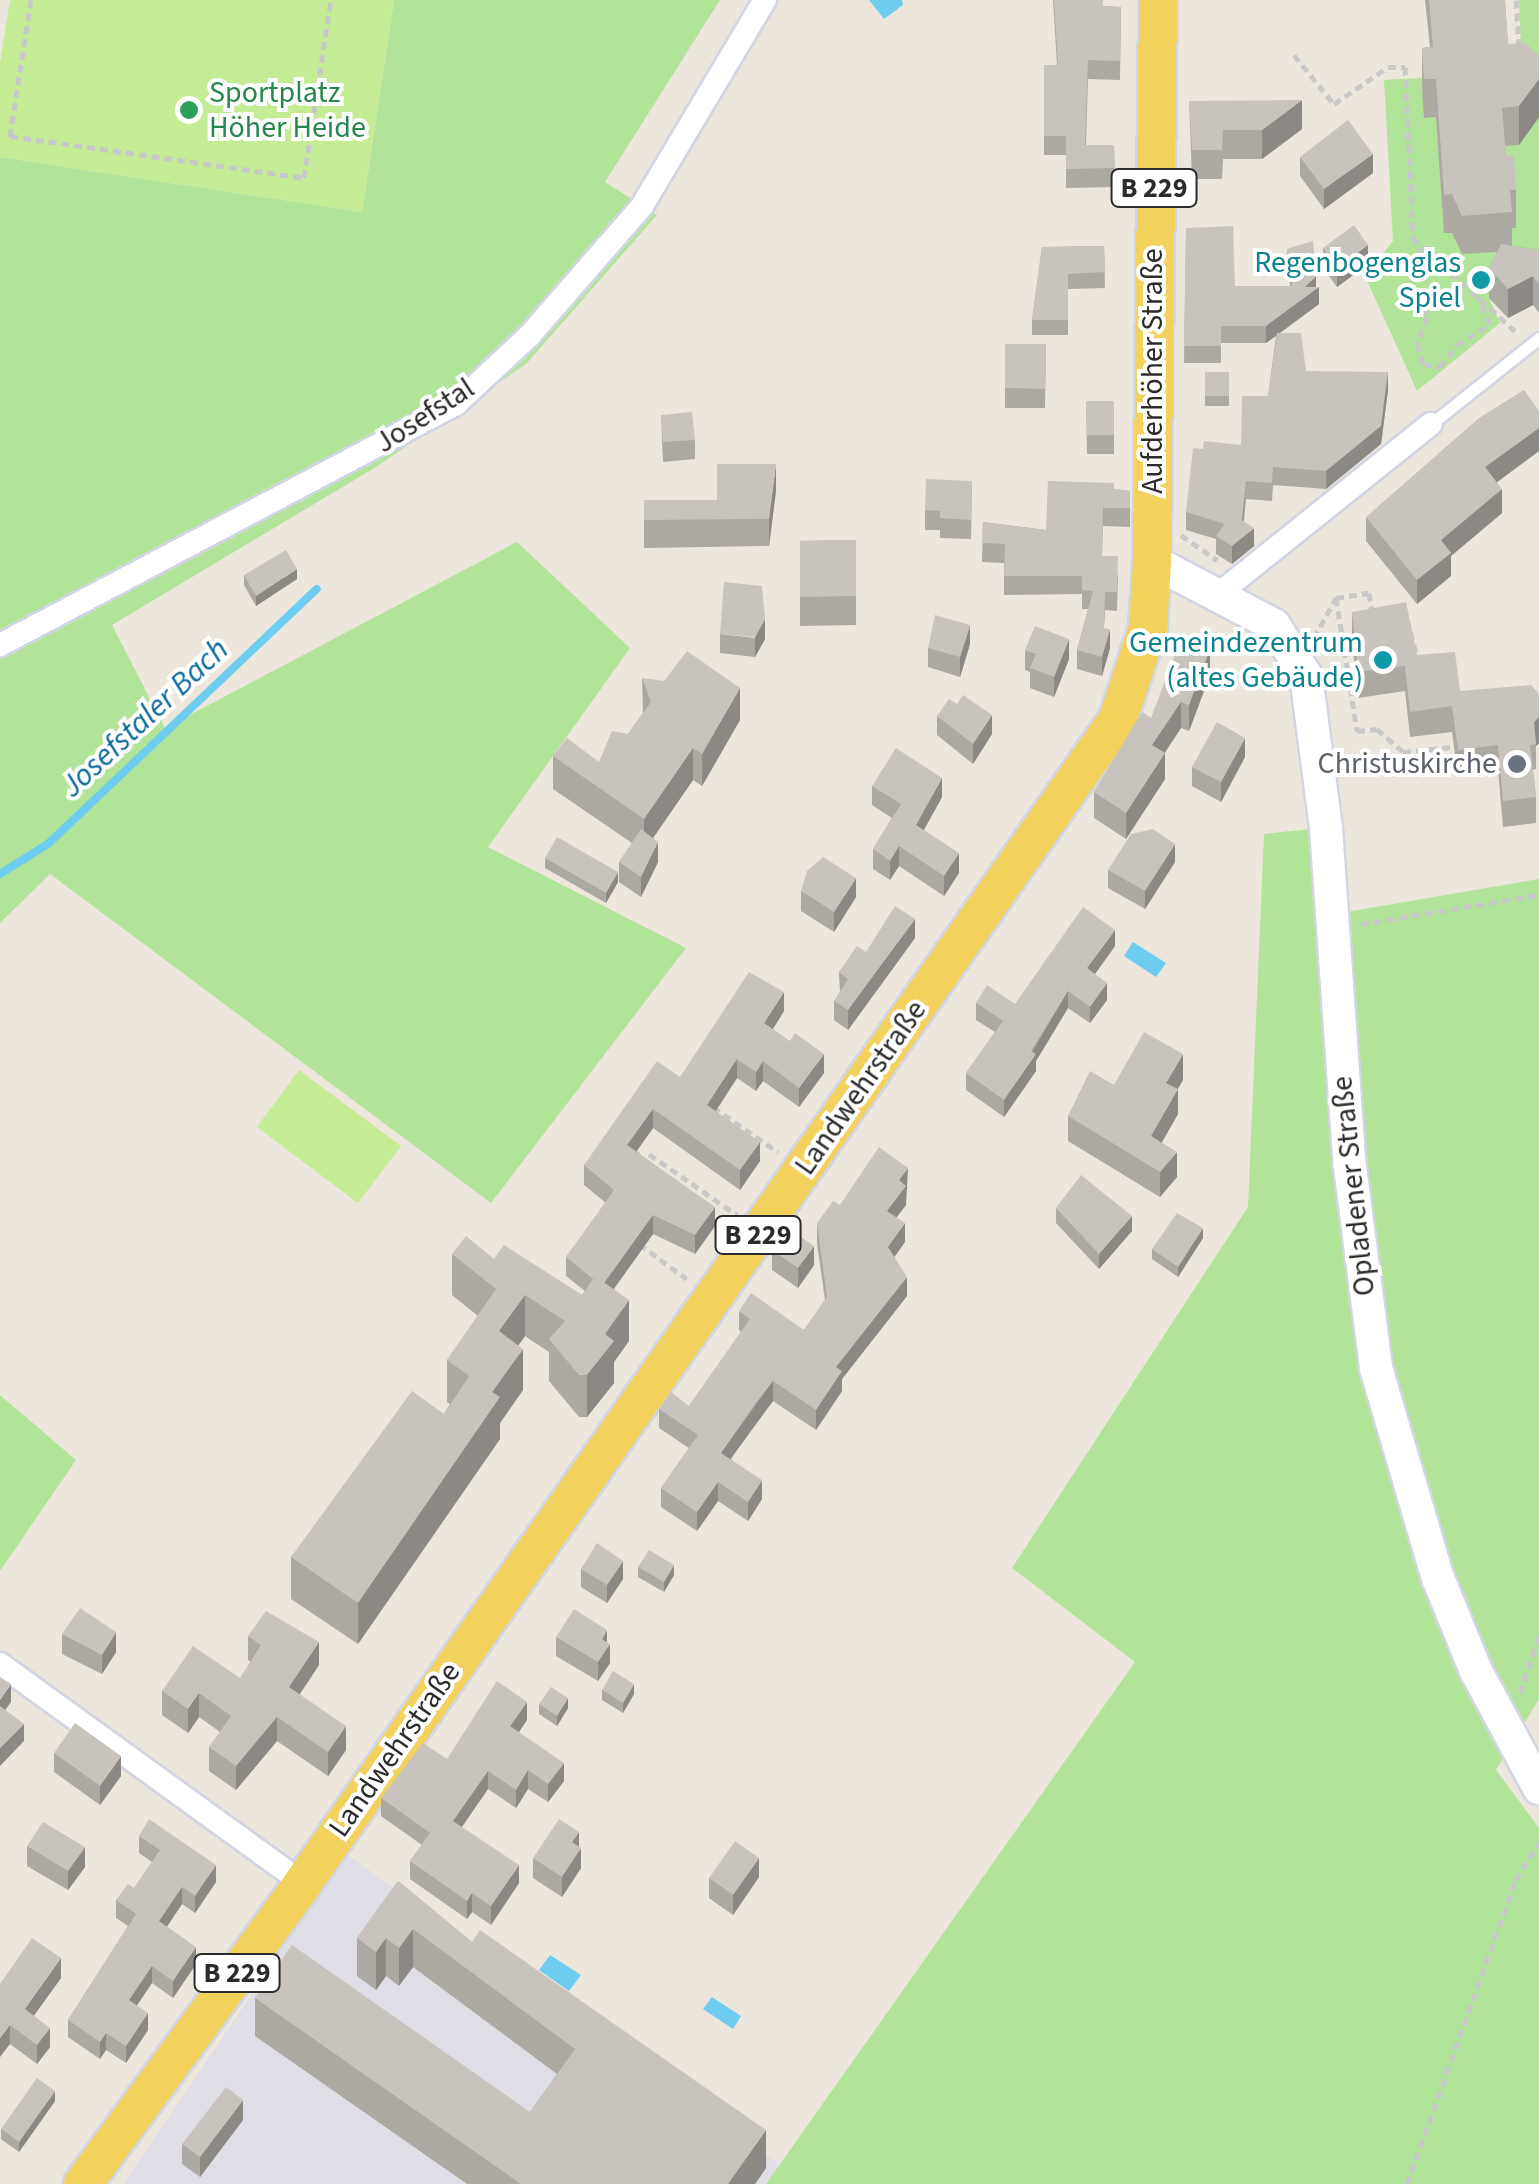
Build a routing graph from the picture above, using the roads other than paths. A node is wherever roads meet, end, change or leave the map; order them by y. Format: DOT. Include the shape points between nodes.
graph roads {
  1 [pos="765,0"];
  2 [pos="1158,0"];
  3 [pos="1534,341"];
  4 [pos="1430,424"];
  5 [pos="1152,562"];
  6 [pos="1221,592"];
  7 [pos="0,645"];
  8 [pos="0,1664"];
  9 [pos="1539,1788"];
  10 [pos="303,1883"];
  11 [pos="83,2184"];
  1 -- 7 [label="street, Josefstal" via="642,206 530,335 456,404"];
  2 -- 5 [label="main road, Aufderhöher Straße / B 229"];
  3 -- 4 [label="lane"];
  4 -- 6 [label="street"];
  5 -- 6 [label="main road, Opladener Straße"];
  5 -- 10 [label="main road, Landwehrstraße / B 229" via="1148,628 1118,719"];
  6 -- 9 [label="main road, Opladener Straße" via="1274,625 1306,676 1326,828 1350,1167 1376,1368 1413,1508 1505,1728"];
  8 -- 10 [label="street"];
  10 -- 11 [label="main road, Landwehrstraße / B 229"];
}
